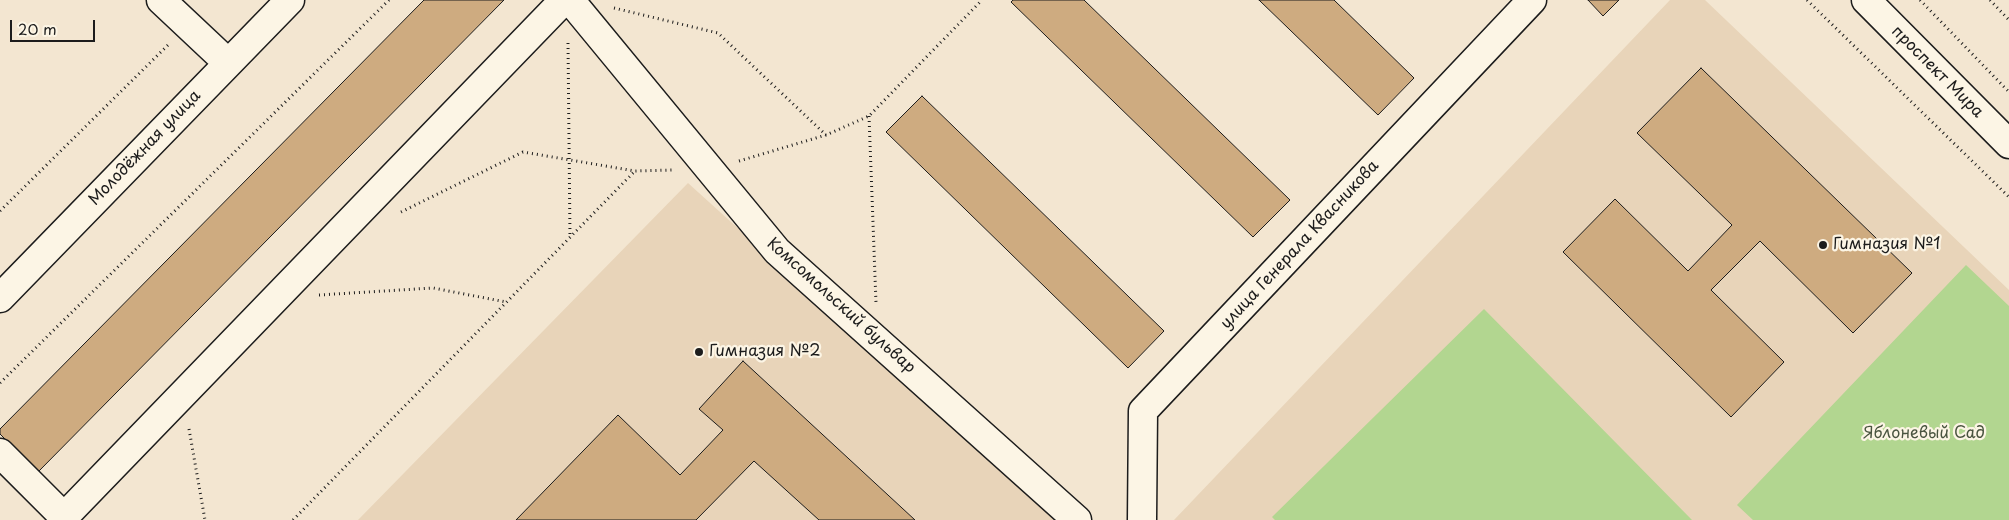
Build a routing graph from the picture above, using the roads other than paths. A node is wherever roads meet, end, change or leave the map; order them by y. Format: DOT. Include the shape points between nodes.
graph roads {
  1 [pos="162,0"];
  2 [pos="290,0"];
  3 [pos="564,0"];
  4 [pos="570,0"];
  5 [pos="1532,0"];
  6 [pos="1866,0"];
  7 [pos="228,63"];
  8 [pos="2009,144"];
  9 [pos="0,298"];
  10 [pos="0,453"];
  11 [pos="66,518"];
  12 [pos="1077,520"];
  13 [pos="1142,520"];
  1 -- 7 [label="street"];
  2 -- 7 [label="street, Молодёжная улица"];
  3 -- 11 [label="street"];
  4 -- 12 [label="street, Комсомольский бульвар" via="777,251"];
  5 -- 13 [label="street, улица Генерала Квасникова" via="1143,411"];
  6 -- 8 [label="street, проспект Мира"];
  7 -- 9 [label="street, Молодёжная улица"];
  10 -- 11 [label="street"];
}
